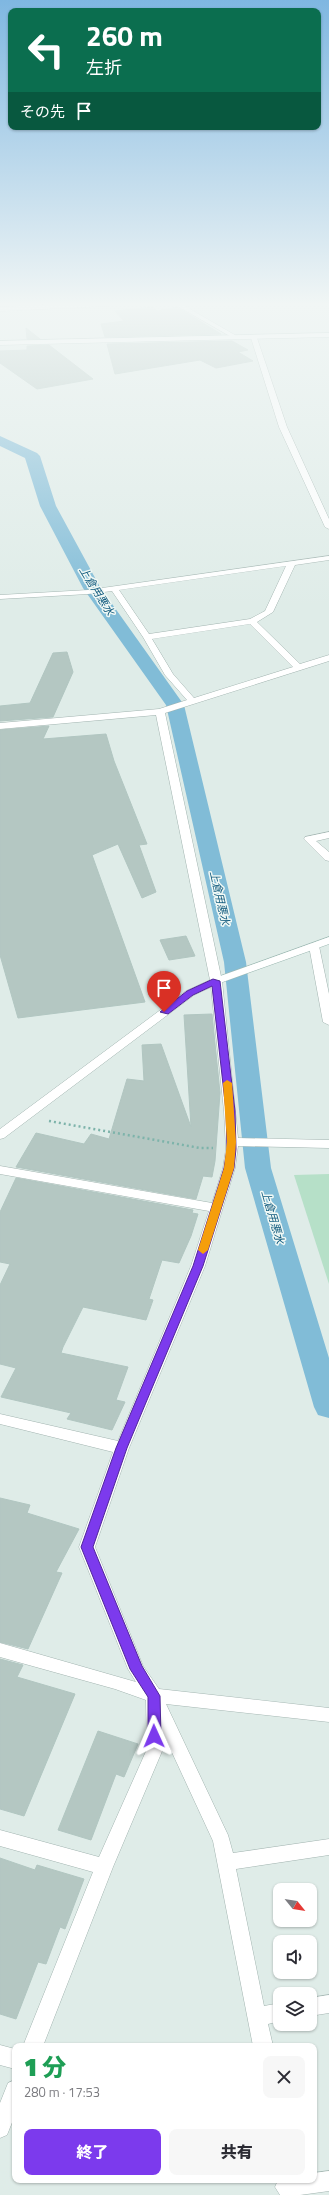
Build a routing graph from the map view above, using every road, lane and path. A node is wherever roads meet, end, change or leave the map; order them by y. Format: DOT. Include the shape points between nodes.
graph roads {
  1 [pos="275,403"];
  2 [pos="329,527"];
  3 [pos="329,558"];
  4 [pos="292,562"];
  5 [pos="114,588"];
  6 [pos="0,597"];
  7 [pos="252,621"];
  8 [pos="147,637"];
  9 [pos="329,658"];
  10 [pos="299,668"];
  11 [pos="193,702"];
  12 [pos="160,712"];
  13 [pos="0,726"];
  14 [pos="329,835"];
  15 [pos="329,858"];
  16 [pos="329,940"];
  17 [pos="314,946"];
  18 [pos="216,981"];
  19 [pos="329,1022"];
  20 [pos="25,1116"];
  21 [pos="0,1135"];
  22 [pos="329,1144"];
  23 [pos="232,1145"];
  24 [pos="0,1170"];
  25 [pos="216,1208"];
  26 [pos="0,1420"];
  27 [pos="122,1448"];
  28 [pos="0,1650"];
  29 [pos="154,1696"];
  30 [pos="329,1715"];
  31 [pos="0,1838"];
  32 [pos="329,1847"];
  33 [pos="225,1862"];
  34 [pos="104,1867"];
  35 [pos="329,2004"];
  36 [pos="317,2006"];
  37 [pos="273,2013"];
  38 [pos="259,2016"];
  39 [pos="34,2043"];
  40 [pos="263,2043"];
  41 [pos="0,2055"];
  42 [pos="12,2058"];
  43 [pos="12,2098"];
  44 [pos="0,2128"];
  45 [pos="329,2181"];
  46 [pos="316,2183"];
  47 [pos="317,2183"];
  48 [pos="284,2188"];
  1 -- 2 [label="street" via="283,427"];
  3 -- 4 [label="street"];
  4 -- 5 [label="street"];
  4 -- 7 [label="street" via="269,612"];
  5 -- 6 [label="street"];
  5 -- 8 [label="street"];
  7 -- 8 [label="street"];
  7 -- 10 [label="street"];
  8 -- 11 [label="street" via="169,675"];
  9 -- 10 [label="street"];
  10 -- 11 [label="street"];
  11 -- 12 [label="street"];
  12 -- 13 [label="street"];
  12 -- 18 [label="street"];
  14 -- 15 [label="street" via="309,839"];
  16 -- 17 [label="street"];
  17 -- 18 [label="street"];
  17 -- 19 [label="street"];
  18 -- 20 [label="street" via="190,993"];
  18 -- 23 [label="street"];
  20 -- 21 [label="street"];
  20 -- 23 [label="path" via="200,1148"];
  22 -- 23 [label="street" via="272,1142"];
  23 -- 25 [label="street" via="229,1168"];
  24 -- 25 [label="street"];
  25 -- 27 [label="street" via="198,1266"];
  26 -- 27 [label="street"];
  27 -- 29 [label="street" via="87,1547 136,1669"];
  28 -- 29 [label="street" via="115,1682"];
  29 -- 30 [label="street"];
  29 -- 33 [label="street" via="222,1841"];
  29 -- 34 [label="street" via="155,1749"];
  31 -- 34 [label="street"];
  32 -- 33 [label="street"];
  33 -- 38 [label="street"];
  34 -- 39 [label="street"];
  35 -- 36 [label="street"];
  37 -- 38 [label="street"];
  38 -- 40 [label="street"];
  41 -- 42 [label="street"];
  43 -- 44 [label="street"];
  45 -- 47 [label="street"];
  46 -- 48 [label="street"];
}
